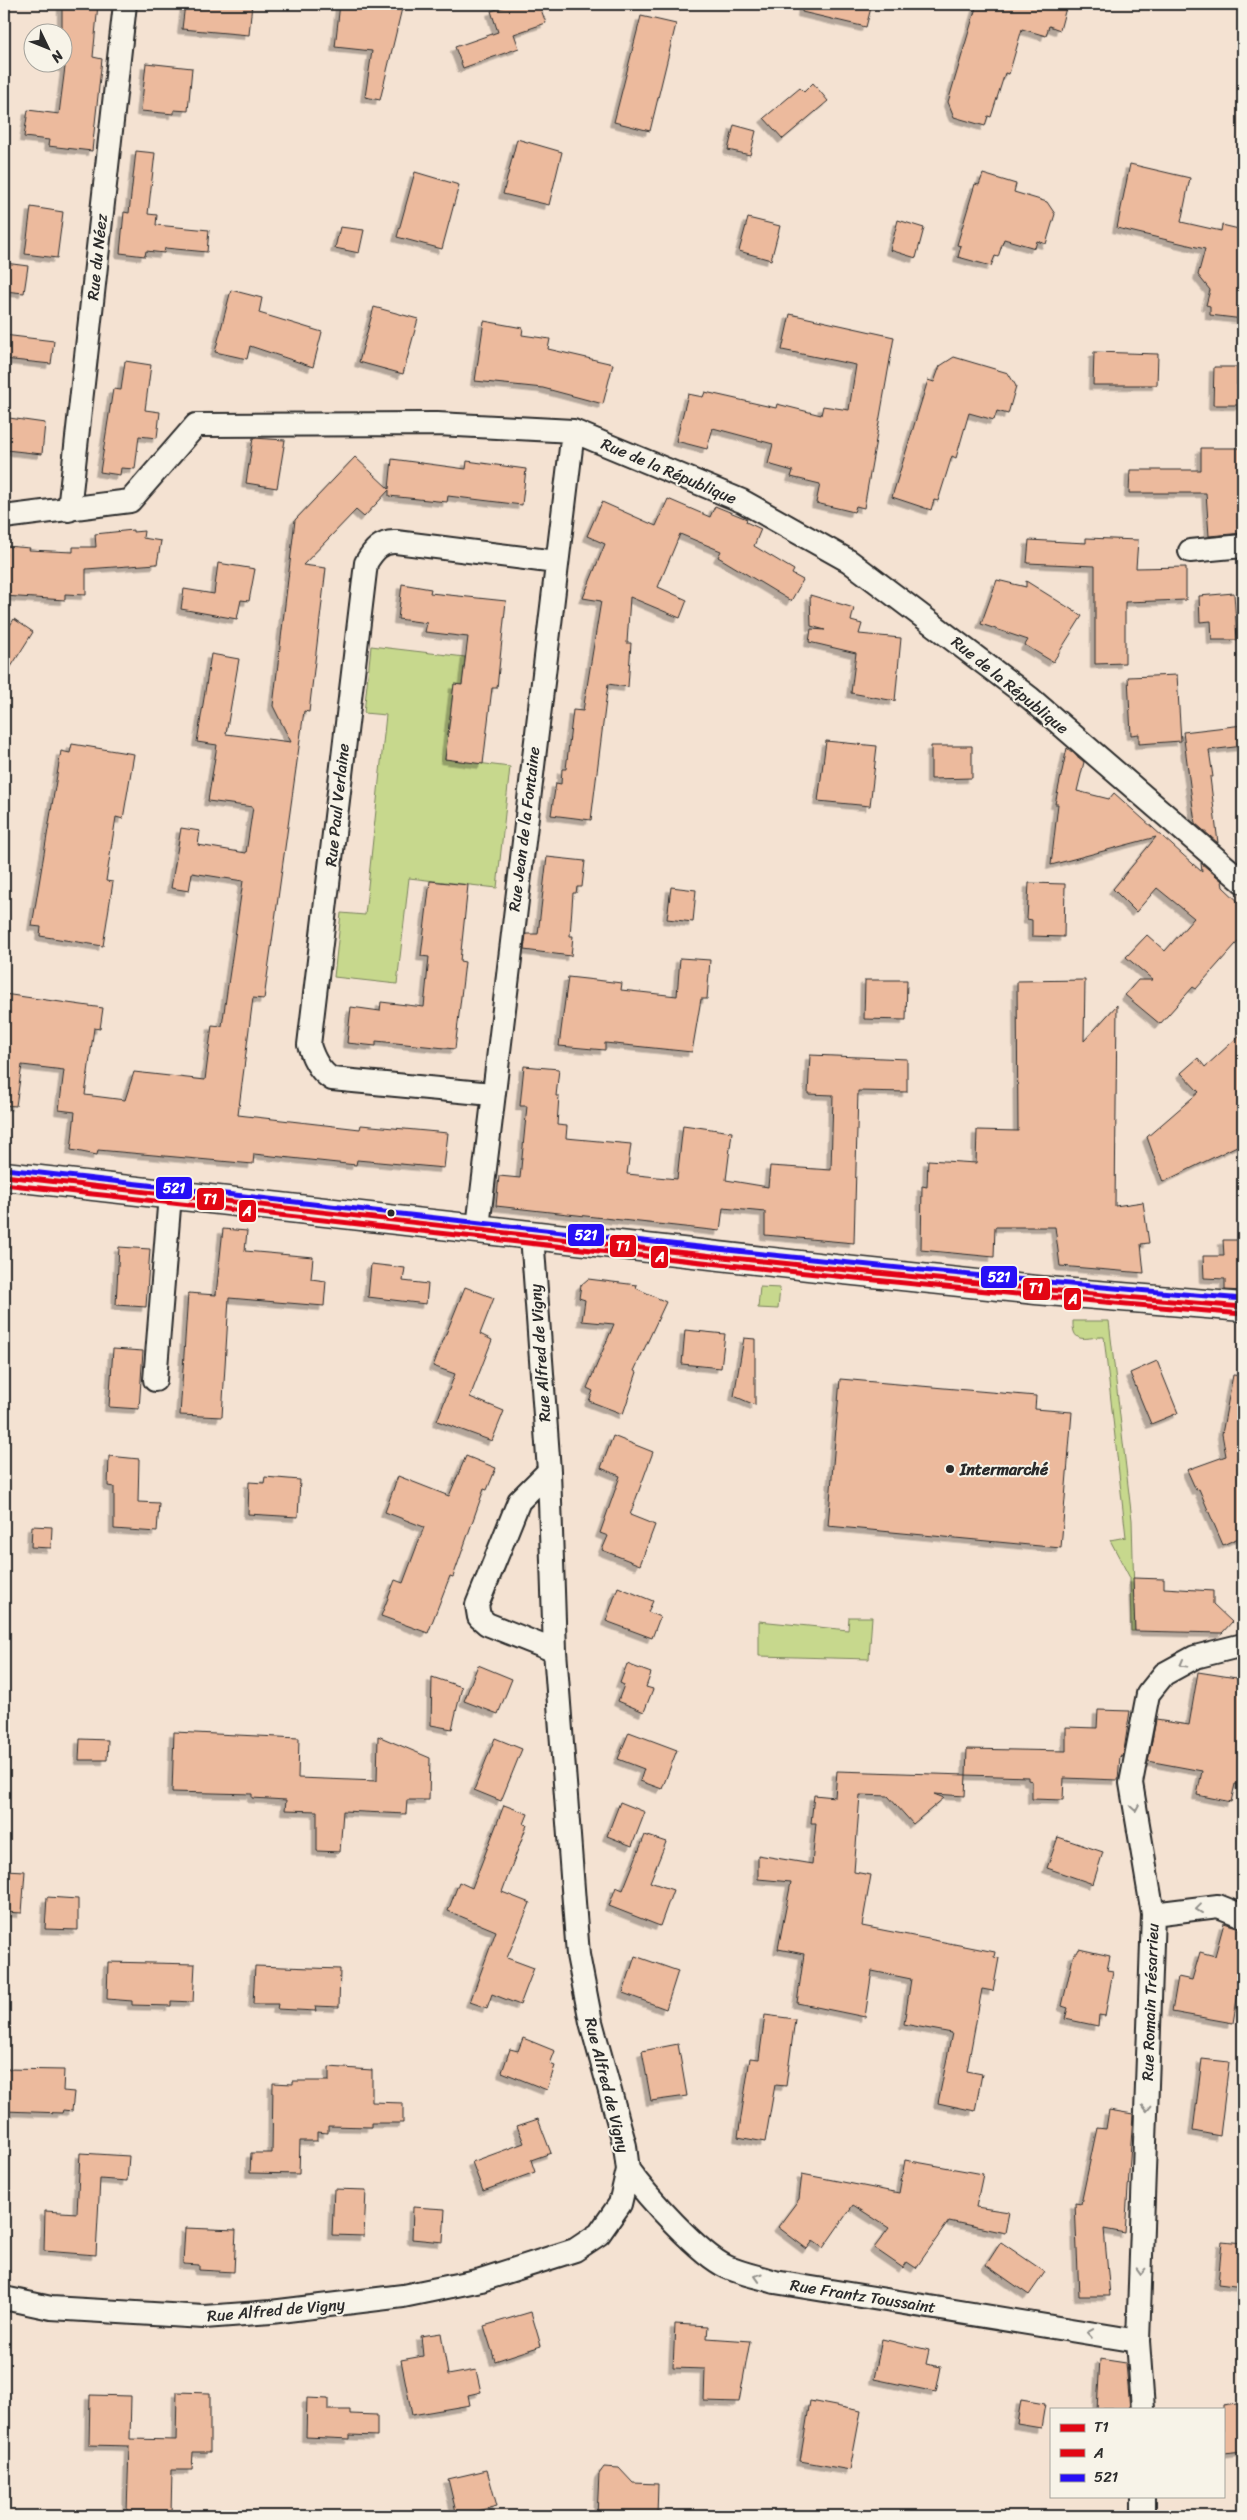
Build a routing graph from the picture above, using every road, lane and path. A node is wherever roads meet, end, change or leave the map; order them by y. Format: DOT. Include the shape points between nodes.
graph roads {
  1 [pos="125,4"];
  2 [pos="573,431"];
  3 [pos="69,510"];
  4 [pos="4,517"];
  5 [pos="1243,546"];
  6 [pos="1190,551"];
  7 [pos="556,562"];
  8 [pos="1243,882"];
  9 [pos="492,1094"];
  10 [pos="4,1176"];
  11 [pos="170,1195"];
  12 [pos="478,1228"];
  13 [pos="532,1235"];
  14 [pos="1243,1307"];
  15 [pos="155,1380"];
  16 [pos="549,1471"];
  17 [pos="1236,1647"];
  18 [pos="555,1650"];
  19 [pos="1153,1914"];
  20 [pos="1243,1916"];
  21 [pos="628,2170"];
  22 [pos="4,2298"];
  23 [pos="1138,2341"];
  24 [pos="1143,2408"];
  25 [pos="1143,2498"];
  26 [pos="1143,2516"];
  1 -- 3 [label="street, Rue du Néez"];
  2 -- 3 [label="street, Rue de la République" via="437,424 196,425 130,502"];
  2 -- 7 [label="street, Rue Jean de la Fontaine"];
  2 -- 8 [label="street, Rue de la République" via="742,501 849,561 1030,698"];
  3 -- 4 [label="street, Rue de la République"];
  5 -- 6 [label="street"];
  7 -- 9 [label="street, Rue Jean de la Fontaine"];
  7 -- 9 [label="street, Rue Paul Verlaine" via="385,542 366,563 347,711 310,1050 318,1065 332,1079"];
  9 -- 12 [label="street, Rue Jean de la Fontaine"];
  10 -- 11 [label="street"];
  11 -- 12 [label="street"];
  11 -- 15 [label="street"];
  12 -- 13 [label="street"];
  13 -- 14 [label="street" via="1036,1290"];
  13 -- 16 [label="street, Rue Alfred de Vigny"];
  16 -- 18 [label="street, Rue Alfred de Vigny"];
  16 -- 18 [label="street" via="519,1501 477,1604 479,1617 487,1624"];
  17 -- 19 [label="street, Rue Romain Trésarrieu, one-way" via="1194,1657 1164,1674 1148,1694 1130,1783"];
  18 -- 21 [label="street, Rue Alfred de Vigny" via="578,1954 591,2022 625,2146"];
  20 -- 19 [label="street, one-way" via="1218,1906"];
  19 -- 23 [label="street, Rue Romain Trésarrieu, one-way"];
  21 -- 22 [label="street, Rue Alfred de Vigny" via="620,2204 599,2234 575,2250 481,2280 442,2288 375,2300 204,2318 52,2308"];
  23 -- 21 [label="street, Rue Frantz Toussaint, one-way" via="775,2282 726,2267 700,2248"];
  23 -- 24 [label="street, Rue Romain Trésarrieu"];
  25 -- 26 [label="street"];
}
